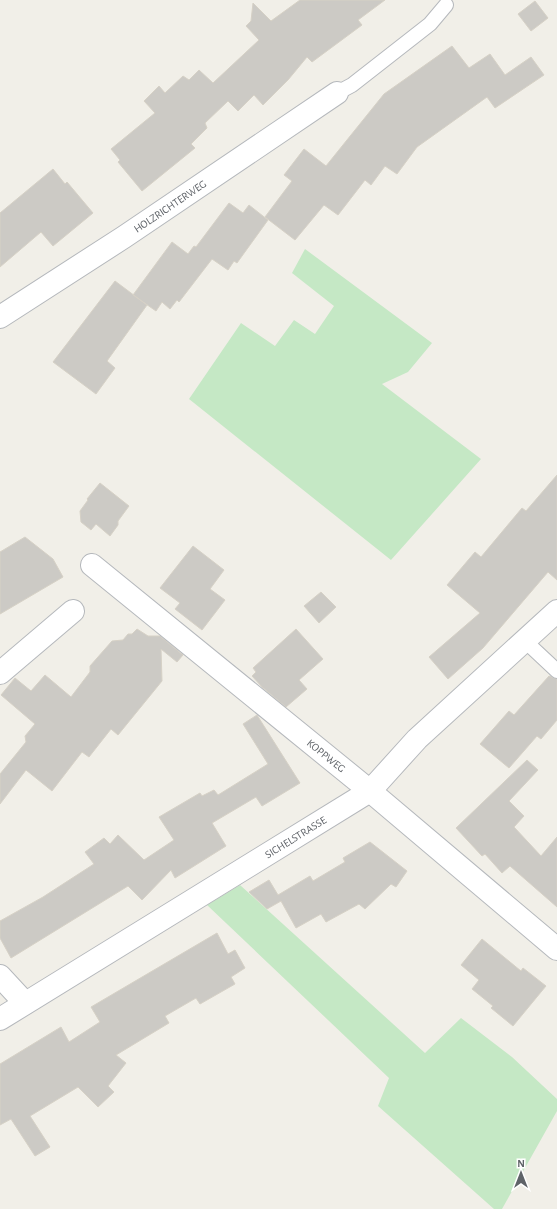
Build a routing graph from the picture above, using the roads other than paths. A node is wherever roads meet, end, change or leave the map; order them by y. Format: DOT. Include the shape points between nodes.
graph roads {
  1 [pos="446,5"];
  2 [pos="337,93"];
  3 [pos="0,316"];
  4 [pos="92,565"];
  5 [pos="557,610"];
  6 [pos="73,611"];
  7 [pos="525,641"];
  8 [pos="557,671"];
  9 [pos="0,674"];
  10 [pos="370,791"];
  11 [pos="557,949"];
  12 [pos="0,976"];
  13 [pos="25,1003"];
  14 [pos="0,1019"];
  1 -- 2 [label="lane" via="430,24 352,85"];
  2 -- 3 [label="street, HOLZRICHTERWEG" via="131,232"];
  4 -- 10 [label="street, KOPPWEG"];
  5 -- 7 [label="street, SICHELSTRASSE"];
  6 -- 9 [label="street"];
  7 -- 8 [label="lane"];
  7 -- 10 [label="street, SICHELSTRASSE" via="417,739"];
  10 -- 11 [label="street, KOPPWEG"];
  10 -- 13 [label="street, SICHELSTRASSE"];
  12 -- 13 [label="street"];
  13 -- 14 [label="street, SICHELSTRASSE"];
}
